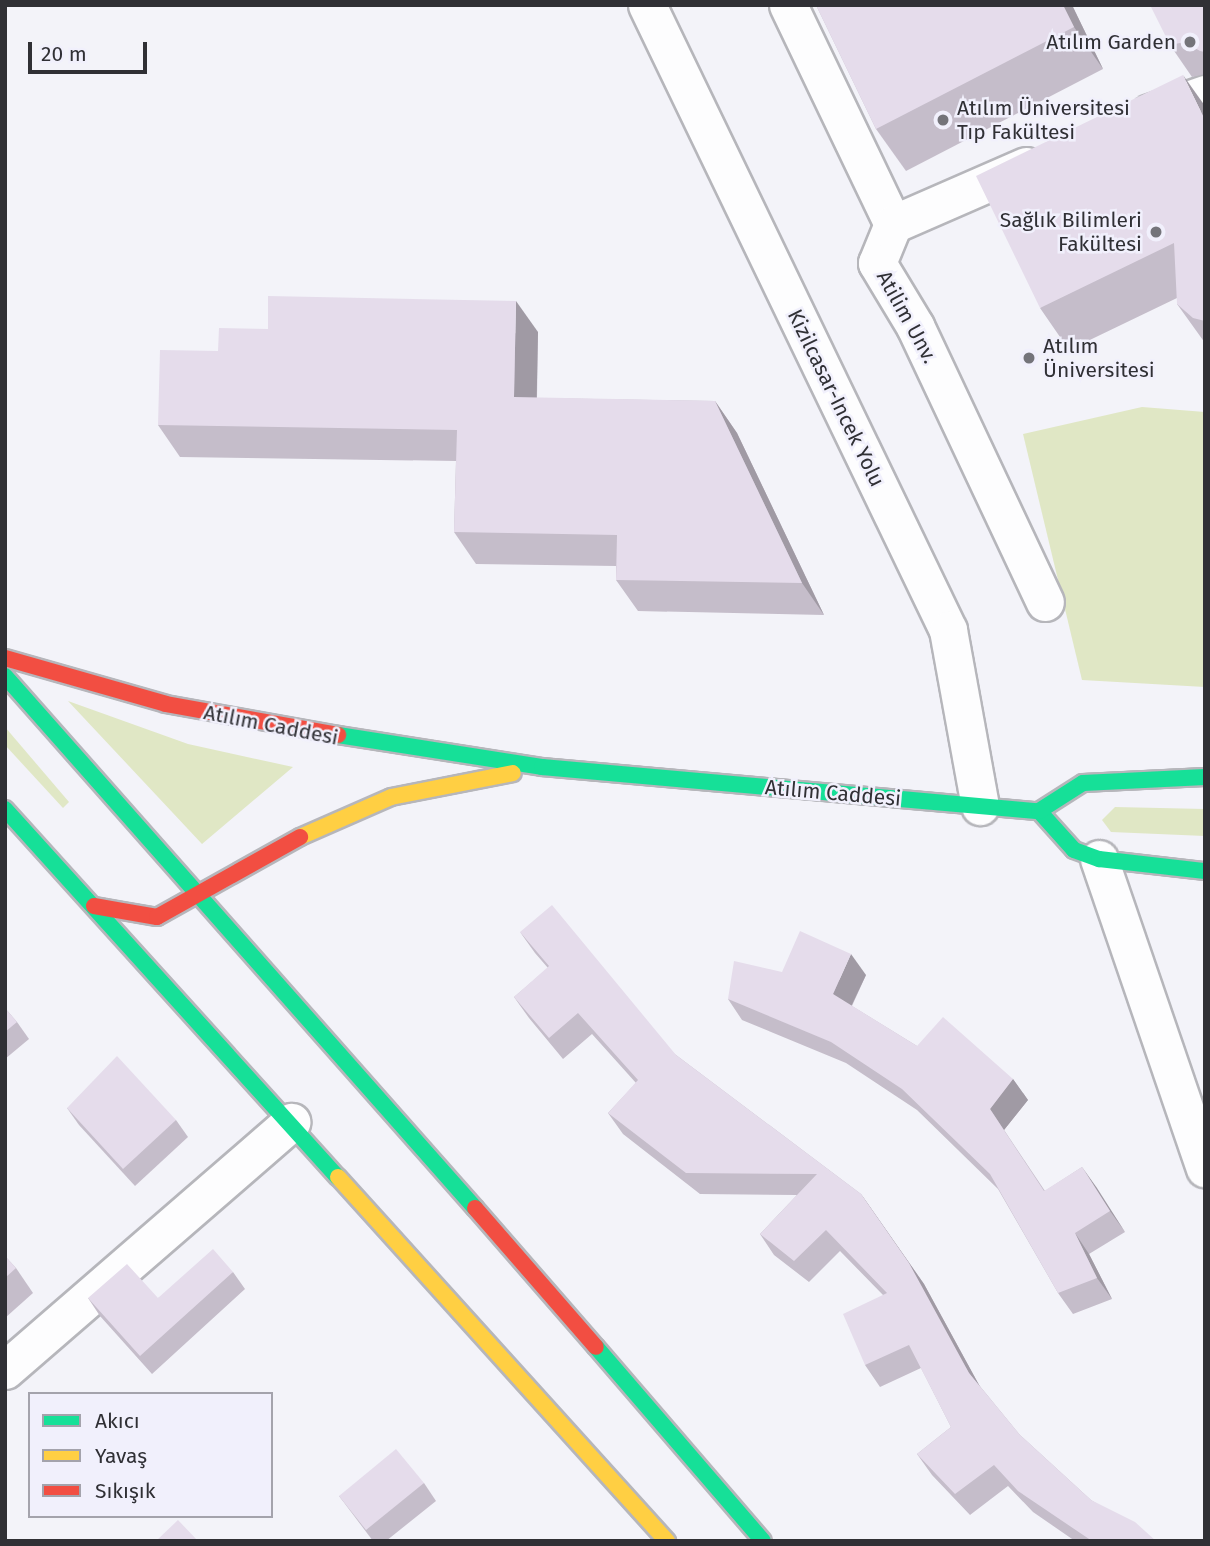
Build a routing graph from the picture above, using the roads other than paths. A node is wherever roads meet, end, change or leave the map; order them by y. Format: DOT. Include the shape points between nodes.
graph roads {
  1 [pos="647,5"];
  2 [pos="788,5"];
  3 [pos="1205,94"];
  4 [pos="1121,125"];
  5 [pos="1058,153"];
  6 [pos="893,224"];
  7 [pos="1045,602"];
  8 [pos="5,658"];
  9 [pos="5,676"];
  10 [pos="542,767"];
  11 [pos="1205,777"];
  12 [pos="980,806"];
  13 [pos="5,809"];
  14 [pos="1039,811"];
  15 [pos="1099,859"];
  16 [pos="1205,872"];
  17 [pos="202,894"];
  18 [pos="94,905"];
  19 [pos="291,1122"];
  20 [pos="1205,1168"];
  21 [pos="5,1370"];
  22 [pos="667,1541"];
  23 [pos="763,1541"];
  1 -- 12 [label="street, Kizilcasar-Incek Yolu" via="948,630"];
  2 -- 6 [label="street"];
  3 -- 4 [label="street"];
  5 -- 6 [label="street"];
  6 -- 7 [label="street, Atilim Unv." via="877,263 915,326"];
  8 -- 10 [label="main road, Atılım Caddesi" via="291,731"];
  9 -- 17 [label="main road"];
  10 -- 12 [label="main road, Atılım Caddesi"];
  10 -- 17 [label="main road, Atılım Caddesi" via="391,797 325,823"];
  11 -- 14 [label="main road" via="1083,783"];
  12 -- 14 [label="main road, Atılım Caddesi"];
  13 -- 18 [label="main road"];
  14 -- 15 [label="main road" via="1074,850"];
  15 -- 16 [label="main road"];
  15 -- 20 [label="street"];
  17 -- 18 [label="main road, Atılım Caddesi" via="157,917"];
  17 -- 23 [label="main road"];
  18 -- 19 [label="main road"];
  19 -- 21 [label="street"];
  19 -- 22 [label="main road"];
}
